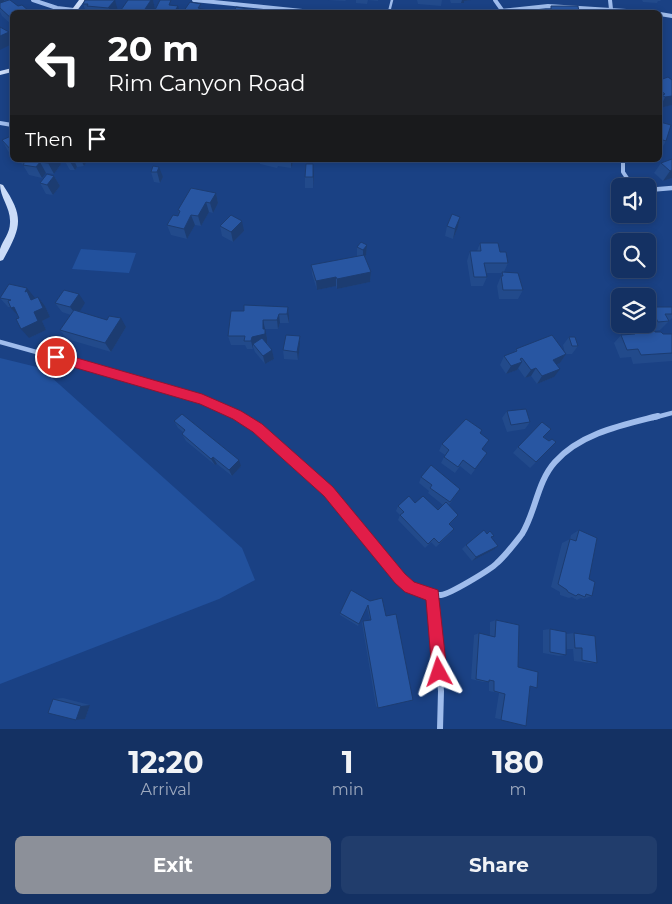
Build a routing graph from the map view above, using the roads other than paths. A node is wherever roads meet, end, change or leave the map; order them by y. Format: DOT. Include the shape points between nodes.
graph roads {
  1 [pos="32,0"];
  2 [pos="194,0"];
  3 [pos="495,0"];
  4 [pos="610,0"];
  5 [pos="611,9"];
  6 [pos="68,10"];
  7 [pos="292,10"];
  8 [pos="503,10"];
  9 [pos="512,10"];
  10 [pos="621,10"];
  11 [pos="623,162"];
  12 [pos="624,178"];
  13 [pos="0,187"];
  14 [pos="672,188"];
  15 [pos="656,189"];
  16 [pos="0,258"];
  17 [pos="0,342"];
  18 [pos="672,413"];
  19 [pos="432,595"];
  20 [pos="440,729"];
  1 -- 6 [label="street"];
  2 -- 7 [label="street"];
  3 -- 8 [label="street"];
  4 -- 5 [label="street"];
  5 -- 9 [label="street" via="555,5"];
  5 -- 10 [label="street"];
  11 -- 12 [label="street"];
  13 -- 16 [label="street" via="12,202 16,220"];
  14 -- 15 [label="street"];
  17 -- 19 [label="street" via="175,391 237,415 258,428 329,492 400,578 410,587"];
  18 -- 19 [label="street" via="585,439 569,449 549,469 537,491 522,533 497,564 444,595"];
  19 -- 20 [label="street" via="441,691"];
}
